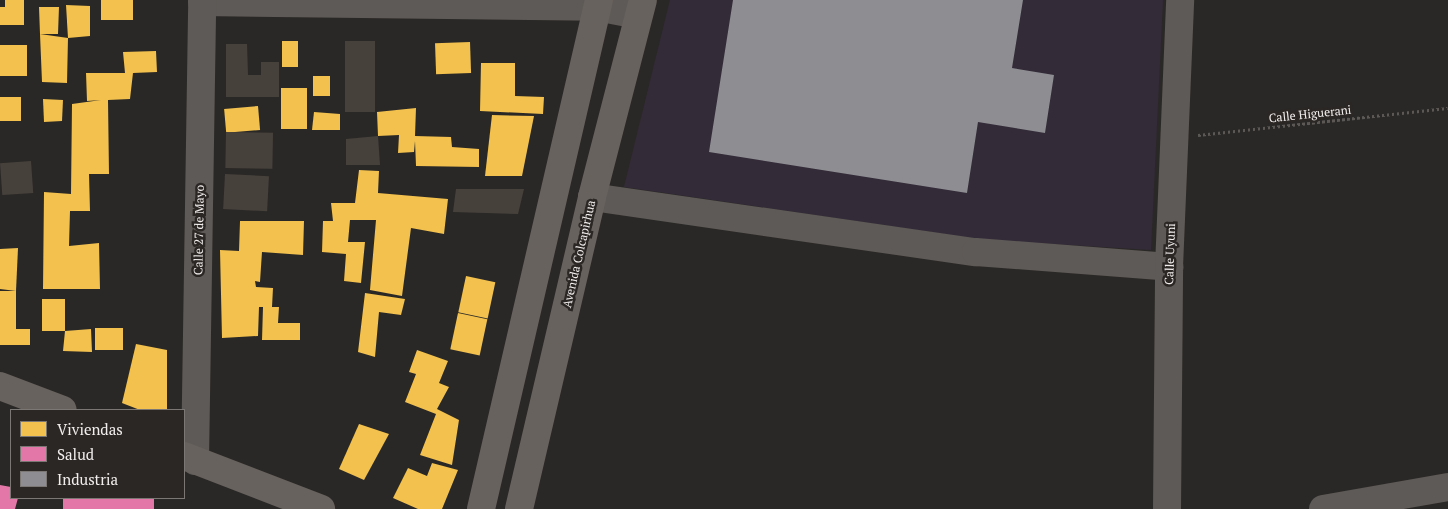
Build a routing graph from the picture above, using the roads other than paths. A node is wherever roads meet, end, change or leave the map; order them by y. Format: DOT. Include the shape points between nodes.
graph roads {
  1 [pos="1180,0"];
  2 [pos="202,1"];
  3 [pos="456,2"];
  4 [pos="597,4"];
  5 [pos="640,8"];
  6 [pos="592,197"];
  7 [pos="1169,266"];
  8 [pos="0,386"];
  9 [pos="60,409"];
  10 [pos="190,459"];
  11 [pos="1448,487"];
  12 [pos="321,509"];
  13 [pos="481,509"];
  14 [pos="519,509"];
  15 [pos="1167,509"];
  16 [pos="1323,509"];
  1 -- 7 [label="street, Calle Uyuni"];
  2 -- 3 [label="street"];
  2 -- 10 [label="street, Calle 27 de Mayo"];
  3 -- 4 [label="street"];
  4 -- 5 [label="street"];
  4 -- 13 [label="main road"];
  5 -- 6 [label="main road, Avenida Colcapirhua"];
  6 -- 7 [label="street" via="976,252"];
  6 -- 14 [label="main road, Avenida Colcapirhua"];
  7 -- 15 [label="street, Calle Uyuni"];
  8 -- 9 [label="main road"];
  10 -- 12 [label="main road"];
  11 -- 16 [label="street"];
}
